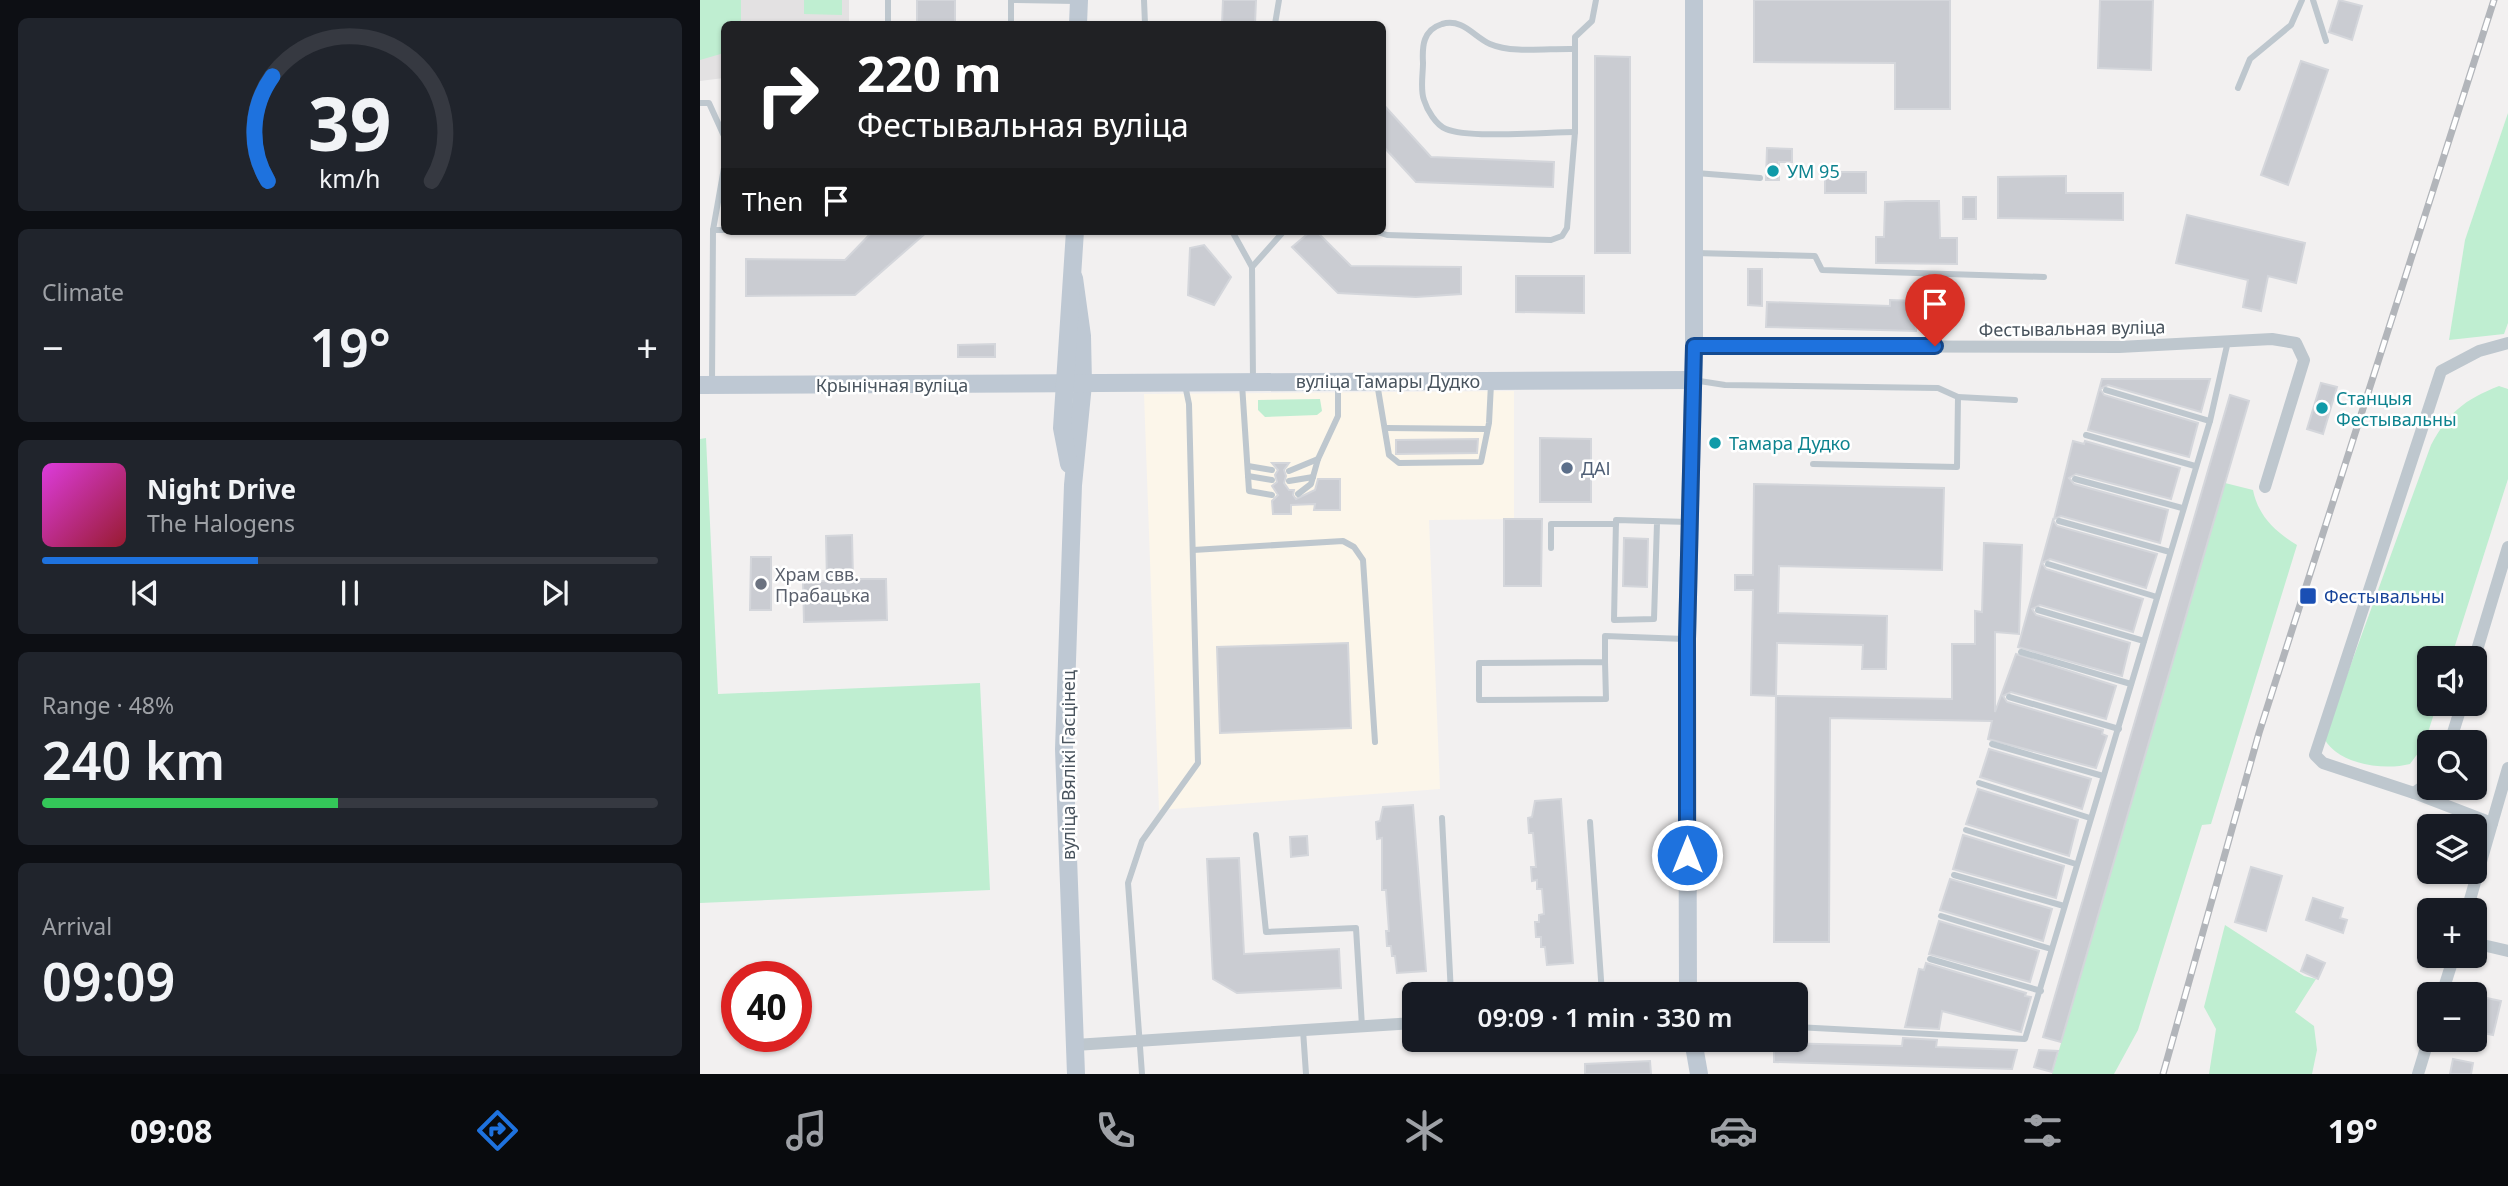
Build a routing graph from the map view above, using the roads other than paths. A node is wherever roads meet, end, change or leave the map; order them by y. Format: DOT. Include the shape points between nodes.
graph roads {
  1 [pos="888,0"];
  2 [pos="1011,0"];
  3 [pos="1144,0"];
  4 [pos="1279,0"];
  5 [pos="1596,0"];
  6 [pos="1694,0"];
  7 [pos="2302,0"];
  8 [pos="2313,0"];
  9 [pos="1079,1"];
  10 [pos="888,21"];
  11 [pos="1011,21"];
  12 [pos="1078,21"];
  13 [pos="1145,21"];
  14 [pos="1276,21"];
  15 [pos="2326,41"];
  16 [pos="1575,49"];
  17 [pos="2238,88"];
  18 [pos="700,103"];
  19 [pos="721,129"];
  20 [pos="1575,132"];
  21 [pos="1694,173"];
  22 [pos="1760,178"];
  23 [pos="721,185"];
  24 [pos="713,230"];
  25 [pos="721,230"];
  26 [pos="1074,235"];
  27 [pos="1234,235"];
  28 [pos="1280,235"];
  29 [pos="1386,235"];
  30 [pos="1693,253"];
  31 [pos="1252,267"];
  32 [pos="2044,277"];
  33 [pos="1074,278"];
  34 [pos="2228,341"];
  35 [pos="2508,343"];
  36 [pos="1694,346"];
  37 [pos="1692,380"];
  38 [pos="1491,381"];
  39 [pos="1247,382"];
  40 [pos="1338,382"];
  41 [pos="1377,382"];
  42 [pos="1185,383"];
  43 [pos="1064,384"];
  44 [pos="1083,384"];
  45 [pos="706,385"];
  46 [pos="2106,390"];
  47 [pos="1958,397"];
  48 [pos="2015,400"];
  49 [pos="2210,421"];
  50 [pos="1386,428"];
  51 [pos="1486,429"];
  52 [pos="2086,435"];
  53 [pos="1318,459"];
  54 [pos="1813,464"];
  55 [pos="1248,466"];
  56 [pos="2195,466"];
  57 [pos="1272,470"];
  58 [pos="1289,471"];
  59 [pos="1248,476"];
  60 [pos="1313,477"];
  61 [pos="2075,479"];
  62 [pos="1272,480"];
  63 [pos="1289,481"];
  64 [pos="1073,485"];
  65 [pos="2265,487"];
  66 [pos="1298,494"];
  67 [pos="1272,495"];
  68 [pos="2182,508"];
  69 [pos="2059,521"];
  70 [pos="1691,522"];
  71 [pos="1657,523"];
  72 [pos="1616,524"];
  73 [pos="2508,547"];
  74 [pos="1551,548"];
  75 [pos="1193,550"];
  76 [pos="2170,552"];
  77 [pos="2048,564"];
  78 [pos="2157,597"];
  79 [pos="2038,610"];
  80 [pos="1687,639"];
  81 [pos="2144,641"];
  82 [pos="2478,646"];
  83 [pos="2021,652"];
  84 [pos="1605,662"];
  85 [pos="2131,684"];
  86 [pos="2009,696"];
  87 [pos="2119,729"];
  88 [pos="1375,741"];
  89 [pos="1992,744"];
  90 [pos="2508,768"];
  91 [pos="2103,776"];
  92 [pos="1979,783"];
  93 [pos="2417,790"];
  94 [pos="2413,793"];
  95 [pos="1443,818"];
  96 [pos="2090,818"];
  97 [pos="1590,822"];
  98 [pos="2492,823"];
  99 [pos="1966,830"];
  100 [pos="1256,835"];
  101 [pos="2076,864"];
  102 [pos="1954,875"];
  103 [pos="2470,898"];
  104 [pos="2064,905"];
  105 [pos="1941,916"];
  106 [pos="2487,946"];
  107 [pos="2052,949"];
  108 [pos="2508,951"];
  109 [pos="1930,959"];
  110 [pos="1450,982"];
  111 [pos="1601,982"];
  112 [pos="1688,982"];
  113 [pos="2041,991"];
  114 [pos="1402,1024"];
  115 [pos="1362,1026"];
  116 [pos="1808,1028"];
  117 [pos="1304,1030"];
  118 [pos="1138,1041"];
  119 [pos="1075,1045"];
  120 [pos="1695,1052"];
  121 [pos="2425,1052"];
  122 [pos="1076,1074"];
  123 [pos="1142,1074"];
  124 [pos="1306,1074"];
  125 [pos="1699,1074"];
  126 [pos="2418,1074"];
  1 -- 10 [label="lane"];
  2 -- 9 [label="lane"];
  2 -- 11 [label="lane"];
  3 -- 13 [label="lane"];
  4 -- 14 [label="lane"];
  5 -- 16 [label="lane" via="1592,21 1575,37"];
  6 -- 21 [label="street"];
  7 -- 17 [label="lane" via="2291,25 2250,60"];
  8 -- 15 [label="lane"];
  9 -- 12 [label="street"];
  16 -- 20 [label="lane"];
  16 -- 20 [label="lane" via="1490,44 1470,28 1455,24 1443,24 1422,42 1423,98 1431,115 1446,129"];
  18 -- 19 [label="lane" via="709,103"];
  20 -- 29 [label="lane" via="1567,228 1562,236 1551,240"];
  21 -- 22 [label="lane"];
  21 -- 30 [label="street"];
  23 -- 24 [label="lane"];
  24 -- 25 [label="lane"];
  24 -- 45 [label="lane"];
  26 -- 33 [label="street, вуліца Вялікі Гасцінец"];
  27 -- 31 [label="lane"];
  28 -- 31 [label="lane"];
  30 -- 32 [label="lane" via="1815,256 1822,270"];
  30 -- 36 [label="street"];
  31 -- 39 [label="lane"];
  33 -- 43 [label="street, вуліца Вялікі Гасцінец"];
  33 -- 44 [label="street, вуліца Вялікі Гасцінец"];
  34 -- 36 [label="street, Фестывальная вуліца" via="2119,347"];
  34 -- 49 [label="lane"];
  34 -- 65 [label="street, Фестывальная вуліца" via="2296,343 2304,360"];
  35 -- 94 [label="street" via="2479,351 2441,371 2315,755 2323,763"];
  36 -- 37 [label="street"];
  37 -- 38 [label="street, вуліца Тамары Дудко"];
  37 -- 47 [label="lane" via="1725,385 1938,387"];
  37 -- 70 [label="street"];
  38 -- 41 [label="street, вуліца Тамары Дудко"];
  38 -- 51 [label="lane"];
  39 -- 40 [label="street, вуліца Тамары Дудко"];
  39 -- 42 [label="street, вуліца Тамары Дудко"];
  39 -- 55 [label="lane"];
  40 -- 41 [label="street, вуліца Тамары Дудко"];
  40 -- 53 [label="lane" via="1338,416"];
  41 -- 50 [label="lane"];
  42 -- 44 [label="street, вуліца Тамары Дудко"];
  42 -- 75 [label="lane"];
  43 -- 44 [label="street, Крынічная вуліца"];
  43 -- 45 [label="street, Крынічная вуліца"];
  43 -- 64 [label="street, вуліца Вялікі Гасцінец" via="1062,428"];
  44 -- 64 [label="street, вуліца Вялікі Гасцінец"];
  46 -- 49 [label="lane"];
  47 -- 48 [label="lane"];
  47 -- 54 [label="lane" via="1957,467"];
  49 -- 56 [label="lane"];
  50 -- 51 [label="lane"];
  50 -- 51 [label="lane" via="1389,455 1399,463 1481,463"];
  52 -- 56 [label="lane"];
  53 -- 58 [label="lane"];
  53 -- 60 [label="lane"];
  55 -- 57 [label="lane"];
  55 -- 59 [label="lane"];
  56 -- 68 [label="lane"];
  59 -- 62 [label="lane"];
  59 -- 67 [label="lane" via="1249,491"];
  60 -- 63 [label="lane"];
  60 -- 66 [label="lane"];
  61 -- 68 [label="lane"];
  64 -- 119 [label="street, вуліца Вялікі Гасцінец" via="1064,749"];
  68 -- 76 [label="lane"];
  69 -- 76 [label="lane"];
  70 -- 71 [label="lane"];
  70 -- 80 [label="street"];
  71 -- 72 [label="lane" via="1616,520"];
  71 -- 72 [label="lane" via="1654,619 1614,620"];
  72 -- 74 [label="lane" via="1551,524"];
  73 -- 82 [label="street"];
  75 -- 88 [label="lane" via="1343,541 1354,547 1363,560"];
  75 -- 118 [label="lane" via="1198,763 1142,841 1128,883"];
  76 -- 78 [label="lane"];
  77 -- 78 [label="lane"];
  78 -- 81 [label="lane"];
  79 -- 81 [label="lane"];
  80 -- 84 [label="lane" via="1605,636"];
  80 -- 112 [label="street"];
  81 -- 85 [label="lane"];
  83 -- 85 [label="lane"];
  84 -- 84 [label="lane" via="1479,663 1479,700 1606,699"];
  85 -- 87 [label="lane"];
  86 -- 87 [label="lane"];
  87 -- 91 [label="lane"];
  89 -- 91 [label="lane"];
  90 -- 98 [label="street"];
  91 -- 96 [label="lane"];
  92 -- 96 [label="lane"];
  93 -- 94 [label="street"];
  94 -- 98 [label="street"];
  95 -- 110 [label="lane"];
  96 -- 101 [label="lane"];
  97 -- 111 [label="lane"];
  98 -- 103 [label="street"];
  99 -- 101 [label="lane"];
  100 -- 115 [label="lane" via="1266,932 1356,928"];
  101 -- 104 [label="lane"];
  102 -- 104 [label="lane"];
  104 -- 107 [label="lane"];
  105 -- 107 [label="lane"];
  106 -- 108 [label="street"];
  107 -- 113 [label="lane"];
  109 -- 113 [label="lane"];
  113 -- 116 [label="lane" via="2025,1038"];
  114 -- 115 [label="street"];
  115 -- 117 [label="street"];
  117 -- 118 [label="street"];
  117 -- 124 [label="lane"];
  118 -- 119 [label="street"];
  118 -- 123 [label="lane"];
  119 -- 122 [label="street, вуліца Вялікі Гасцінец"];
  120 -- 125 [label="street"];
  121 -- 126 [label="street"];
}
